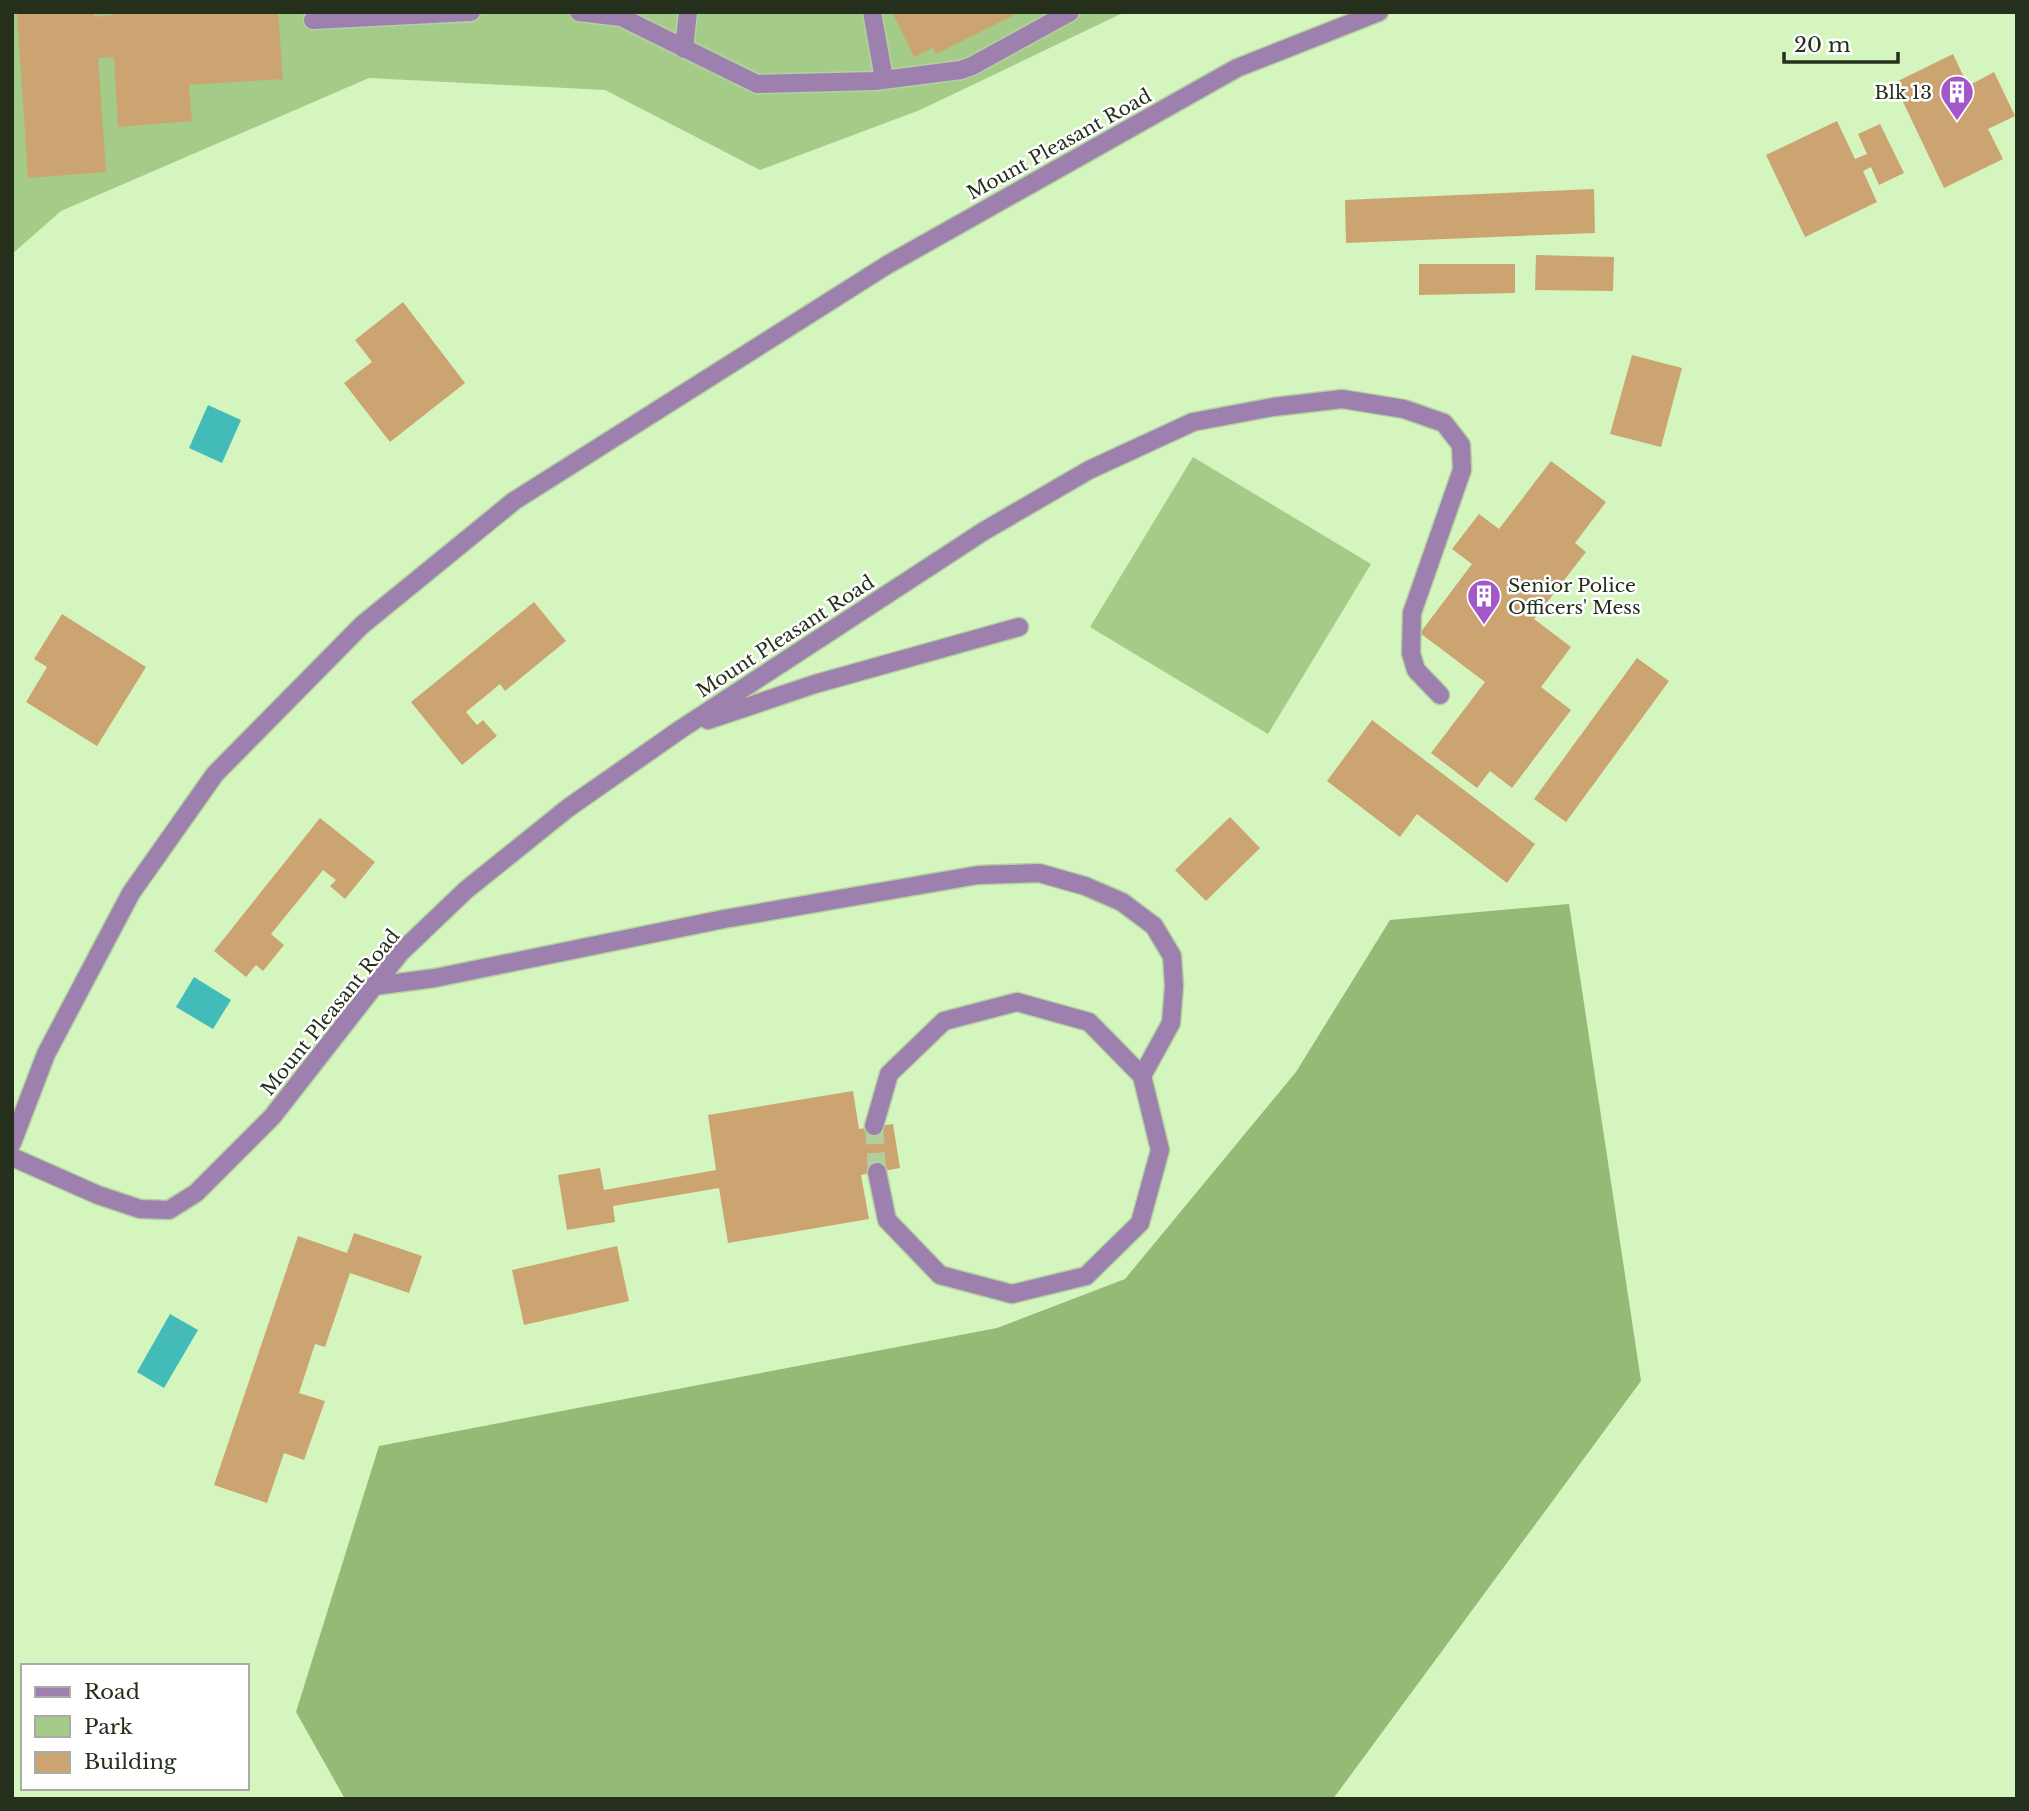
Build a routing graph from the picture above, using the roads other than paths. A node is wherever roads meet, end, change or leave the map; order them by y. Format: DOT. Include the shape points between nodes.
graph roads {
  1 [pos="471,12"];
  2 [pos="579,12"];
  3 [pos="688,12"];
  4 [pos="872,12"];
  5 [pos="1070,12"];
  6 [pos="1379,12"];
  7 [pos="313,20"];
  8 [pos="684,49"];
  9 [pos="884,79"];
  10 [pos="1019,627"];
  11 [pos="1440,695"];
  12 [pos="681,729"];
  13 [pos="374,986"];
  14 [pos="1142,1076"];
  15 [pos="874,1126"];
  16 [pos="12,1143"];
  17 [pos="12,1157"];
  18 [pos="877,1172"];
  1 -- 7 [label="street"];
  2 -- 8 [label="street" via="621,17"];
  3 -- 8 [label="street"];
  4 -- 9 [label="street"];
  5 -- 9 [label="street" via="961,70"];
  6 -- 16 [label="street, Mount Pleasant Road" via="1237,68 887,265 514,501 373,616 215,774 131,893 46,1054"];
  8 -- 9 [label="street" via="757,84"];
  10 -- 12 [label="street" via="815,684"];
  11 -- 12 [label="street, Mount Pleasant Road" via="1416,670 1411,653 1412,612 1462,470 1461,445 1444,424 1405,409 1342,399 1193,422 1089,470 984,531"];
  12 -- 13 [label="street, Mount Pleasant Road" via="587,794 466,890 400,953"];
  13 -- 14 [label="street" via="965,877 1039,873 1122,902 1154,926 1172,956 1171,1023"];
  13 -- 17 [label="street, Mount Pleasant Road" via="272,1117 196,1193 169,1210 129,1206"];
  14 -- 15 [label="street" via="1089,1022 1017,1002 944,1021 889,1074"];
  14 -- 18 [label="street" via="1160,1150 1140,1223 1086,1276 1012,1294 940,1275 887,1220"];
}
